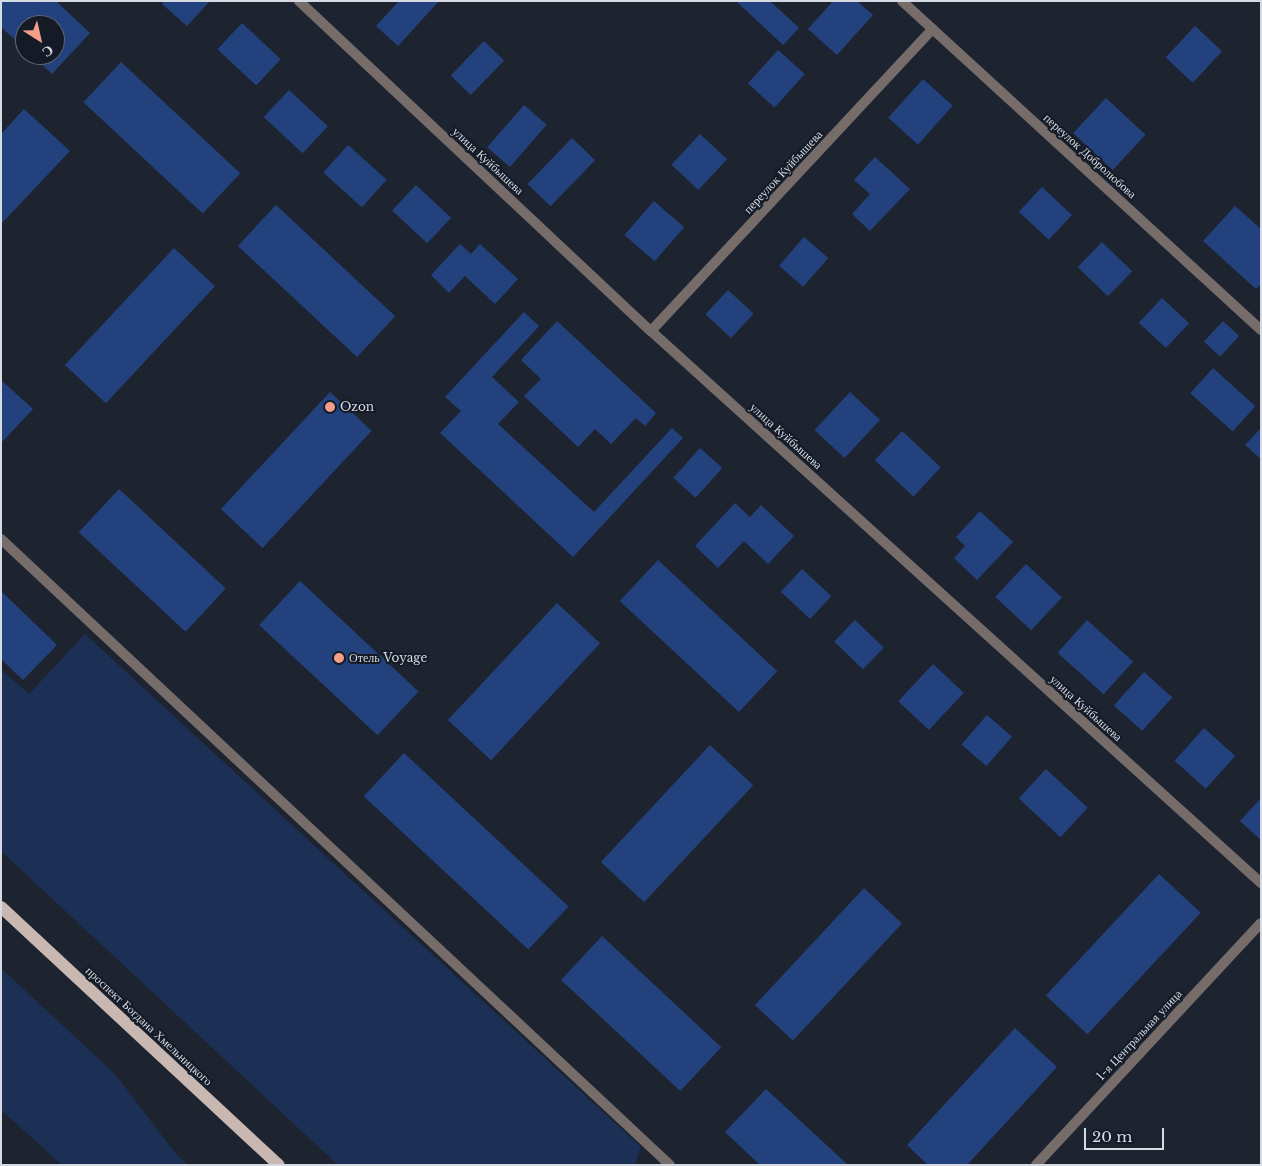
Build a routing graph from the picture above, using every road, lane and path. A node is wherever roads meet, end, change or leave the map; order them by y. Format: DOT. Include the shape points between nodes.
graph roads {
  1 [pos="299,1"];
  2 [pos="902,1"];
  3 [pos="933,29"];
  4 [pos="1261,330"];
  5 [pos="652,331"];
  6 [pos="1,540"];
  7 [pos="1261,883"];
  8 [pos="1,907"];
  9 [pos="1261,923"];
  10 [pos="279,1165"];
  11 [pos="670,1165"];
  12 [pos="1036,1165"];
  1 -- 5 [label="street, улица Куйбышева"];
  2 -- 3 [label="street, переулок Добролюбова"];
  3 -- 4 [label="street, переулок Добролюбова"];
  3 -- 5 [label="street, переулок Куйбышева"];
  5 -- 7 [label="street, улица Куйбышева"];
  6 -- 11 [label="street"];
  8 -- 10 [label="main road, проспект Богдана Хмельницкого"];
  9 -- 12 [label="street, 1-я Центральная улица"];
}
